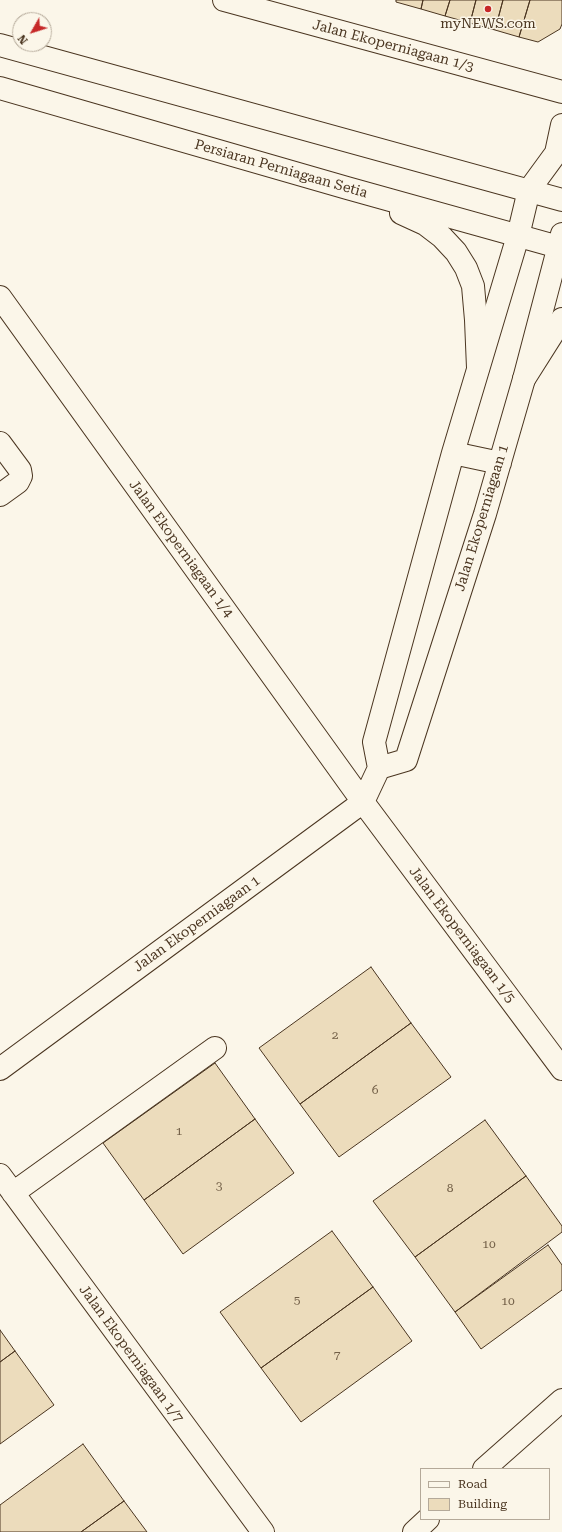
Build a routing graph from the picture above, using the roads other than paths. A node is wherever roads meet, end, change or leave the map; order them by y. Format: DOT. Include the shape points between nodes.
graph roads {
  1 [pos="224,0"];
  2 [pos="0,45"];
  3 [pos="0,88"];
  4 [pos="562,92"];
  5 [pos="562,125"];
  6 [pos="559,162"];
  7 [pos="347,188"];
  8 [pos="529,190"];
  9 [pos="562,200"];
  10 [pos="518,236"];
  11 [pos="561,243"];
  12 [pos="0,297"];
  13 [pos="562,319"];
  14 [pos="478,368"];
  15 [pos="524,379"];
  16 [pos="0,443"];
  17 [pos="453,453"];
  18 [pos="500,463"];
  19 [pos="0,495"];
  20 [pos="379,768"];
  21 [pos="363,802"];
  22 [pos="215,1048"];
  23 [pos="0,1069"];
  24 [pos="562,1069"];
  25 [pos="0,1175"];
  26 [pos="13,1192"];
  27 [pos="562,1400"];
  28 [pos="485,1468"];
  29 [pos="427,1520"];
  30 [pos="262,1532"];
  31 [pos="414,1532"];
  1 -- 4 [label="street, Jalan Ekoperniagaan 1/3"];
  2 -- 8 [label="street"];
  3 -- 7 [label="street, Persiaran Perniagaan Setia"];
  5 -- 6 [label="street"];
  6 -- 8 [label="street"];
  7 -- 10 [label="street, Persiaran Perniagaan Setia"];
  7 -- 14 [label="street" via="425,224 456,252 473,286"];
  8 -- 9 [label="street"];
  8 -- 10 [label="street"];
  10 -- 11 [label="street, Persiaran Perniagaan Setia"];
  10 -- 14 [label="street"];
  11 -- 15 [label="street, Jalan Ekoperniagaan 1"];
  12 -- 21 [label="street, Jalan Ekoperniagaan 1/4"];
  13 -- 15 [label="street"];
  14 -- 17 [label="street"];
  15 -- 18 [label="street, Jalan Ekoperniagaan 1"];
  16 -- 19 [label="street" via="20,470 21,476 18,482"];
  17 -- 18 [label="street"];
  17 -- 20 [label="street" via="374,742"];
  18 -- 20 [label="street, Jalan Ekoperniagaan 1" via="486,514 406,760"];
  20 -- 21 [label="street, Jalan Ekoperniagaan 1"];
  21 -- 23 [label="street, Jalan Ekoperniagaan 1"];
  21 -- 24 [label="street, Jalan Ekoperniagaan 1/5"];
  22 -- 26 [label="street"];
  25 -- 26 [label="street, Jalan Ekoperniagaan 1/7"];
  26 -- 30 [label="street, Jalan Ekoperniagaan 1/7"];
  27 -- 28 [label="street"];
  29 -- 31 [label="street"];
}
